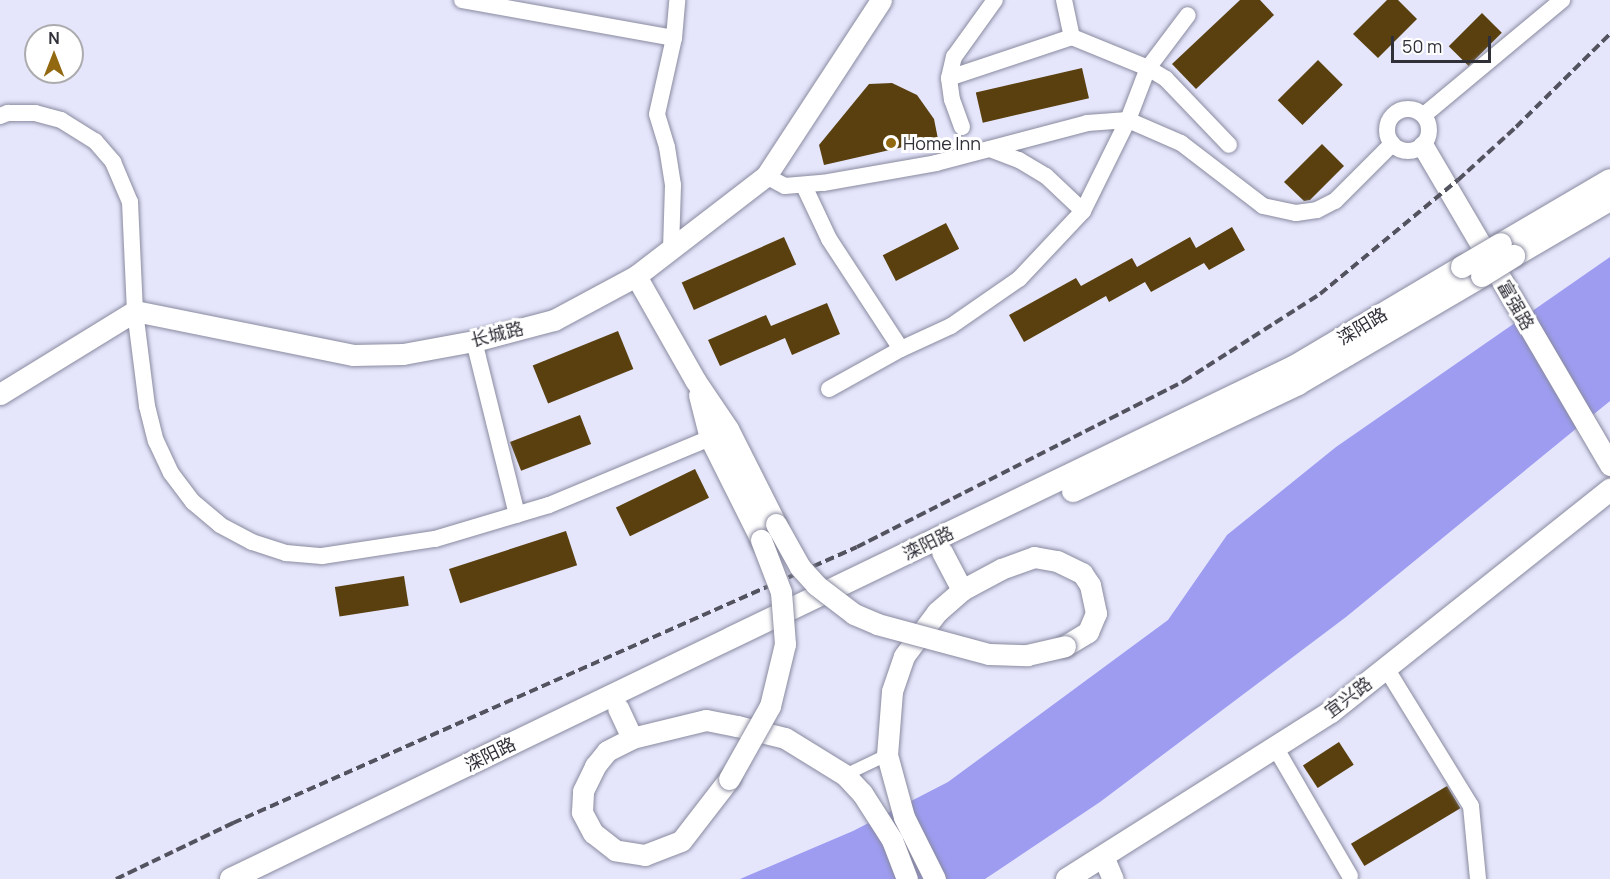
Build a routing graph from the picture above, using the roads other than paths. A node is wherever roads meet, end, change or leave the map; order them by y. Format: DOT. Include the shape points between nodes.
graph roads {
  1 [pos="462,0"];
  2 [pos="677,0"];
  3 [pos="881,0"];
  4 [pos="995,0"];
  5 [pos="1064,0"];
  6 [pos="1562,0"];
  7 [pos="537,7"];
  8 [pos="1188,15"];
  9 [pos="1072,37"];
  10 [pos="674,38"];
  11 [pos="1148,68"];
  12 [pos="949,78"];
  13 [pos="1425,115"];
  14 [pos="0,116"];
  15 [pos="1128,120"];
  16 [pos="962,128"];
  17 [pos="1392,144"];
  18 [pos="1229,145"];
  19 [pos="1423,146"];
  20 [pos="990,149"];
  21 [pos="766,176"];
  22 [pos="1610,180"];
  23 [pos="804,186"];
  24 [pos="1610,200"];
  25 [pos="1083,211"];
  26 [pos="671,249"];
  27 [pos="1508,250"];
  28 [pos="1472,271"];
  29 [pos="636,276"];
  30 [pos="135,311"];
  31 [pos="474,340"];
  32 [pos="901,349"];
  33 [pos="695,380"];
  34 [pos="830,389"];
  35 [pos="0,394"];
  36 [pos="710,438"];
  37 [pos="1607,459"];
  38 [pos="1610,490"];
  39 [pos="517,514"];
  40 [pos="942,552"];
  41 [pos="962,590"];
  42 [pos="1386,668"];
  43 [pos="618,708"];
  44 [pos="632,738"];
  45 [pos="1275,747"];
  46 [pos="886,755"];
  47 [pos="845,775"];
  48 [pos="1103,856"];
  49 [pos="1350,876"];
  50 [pos="231,879"];
  51 [pos="263,879"];
  52 [pos="907,879"];
  53 [pos="935,879"];
  54 [pos="1067,879"];
  55 [pos="1113,879"];
  56 [pos="1478,879"];
  1 -- 7 [label="street"];
  2 -- 10 [label="street"];
  3 -- 21 [label="street, 长城路"];
  4 -- 12 [label="street" via="954,57"];
  5 -- 9 [label="street"];
  6 -- 13 [label="street"];
  7 -- 10 [label="street"];
  8 -- 11 [label="street"];
  9 -- 11 [label="street"];
  9 -- 12 [label="street"];
  10 -- 26 [label="street" via="657,114 673,185"];
  11 -- 15 [label="street"];
  11 -- 18 [label="street" via="1166,79"];
  12 -- 16 [label="street"];
  13 -- 17 [label="street" via="1413,109 1394,114 1387,125"];
  13 -- 19 [label="street" via="1430,134"];
  14 -- 30 [label="street" via="35,113 61,120 95,141 113,162 130,202"];
  15 -- 17 [label="street" via="1181,143 1263,206 1285,212 1307,212 1335,201"];
  15 -- 20 [label="street" via="1087,123"];
  15 -- 25 [label="street"];
  17 -- 19 [label="street" via="1404,151"];
  19 -- 37 [label="street, 富强路"];
  20 -- 23 [label="street" via="936,163"];
  20 -- 25 [label="street" via="1046,176"];
  21 -- 23 [label="street" via="785,186"];
  21 -- 26 [label="street, 长城路"];
  22 -- 27 [label="main road, 滦阳路"];
  23 -- 32 [label="street" via="829,239"];
  24 -- 27 [label="main road, 滦阳路"];
  25 -- 32 [label="street" via="1019,279 951,326"];
  26 -- 29 [label="street, 长城路"];
  27 -- 28 [label="main road, 滦阳路, bridge"];
  28 -- 40 [label="main road, 滦阳路" via="1298,384"];
  28 -- 50 [label="main road, 滦阳路" via="1295,366"];
  29 -- 31 [label="street, 长城路" via="554,320"];
  29 -- 33 [label="street"];
  30 -- 31 [label="street, 长城路" via="353,355 403,354"];
  30 -- 35 [label="street"];
  30 -- 39 [label="street" via="147,406 163,457 193,501 235,534 286,553 340,555 435,539"];
  31 -- 39 [label="street"];
  32 -- 34 [label="street"];
  33 -- 36 [label="street"];
  33 -- 41 [label="street, bridge" via="728,429 800,567 816,585 854,614 877,624 989,654 1027,655 1065,646 1088,632 1096,613 1083,573 1058,561 1034,557"];
  36 -- 39 [label="street" via="549,505"];
  36 -- 44 [label="street, bridge" via="761,540 781,592 785,644 770,706 729,779 681,840 645,855 615,850 592,833 582,812 583,791 595,766 607,751"];
  38 -- 42 [label="main road, 宜兴路"];
  40 -- 41 [label="street"];
  40 -- 43 [label="main road, 滦阳路"];
  41 -- 46 [label="street" via="937,612 904,656 892,691"];
  42 -- 45 [label="main road, 宜兴路" via="1331,712"];
  42 -- 56 [label="street" via="1471,806"];
  43 -- 44 [label="street"];
  43 -- 51 [label="main road, 滦阳路"];
  44 -- 47 [label="street" via="706,720 785,738"];
  45 -- 48 [label="main road, 宜兴路"];
  45 -- 49 [label="street"];
  46 -- 47 [label="street"];
  46 -- 53 [label="street" via="904,817"];
  47 -- 52 [label="street" via="862,793 892,840"];
  48 -- 54 [label="main road, 宜兴路"];
  48 -- 55 [label="street"];
}
